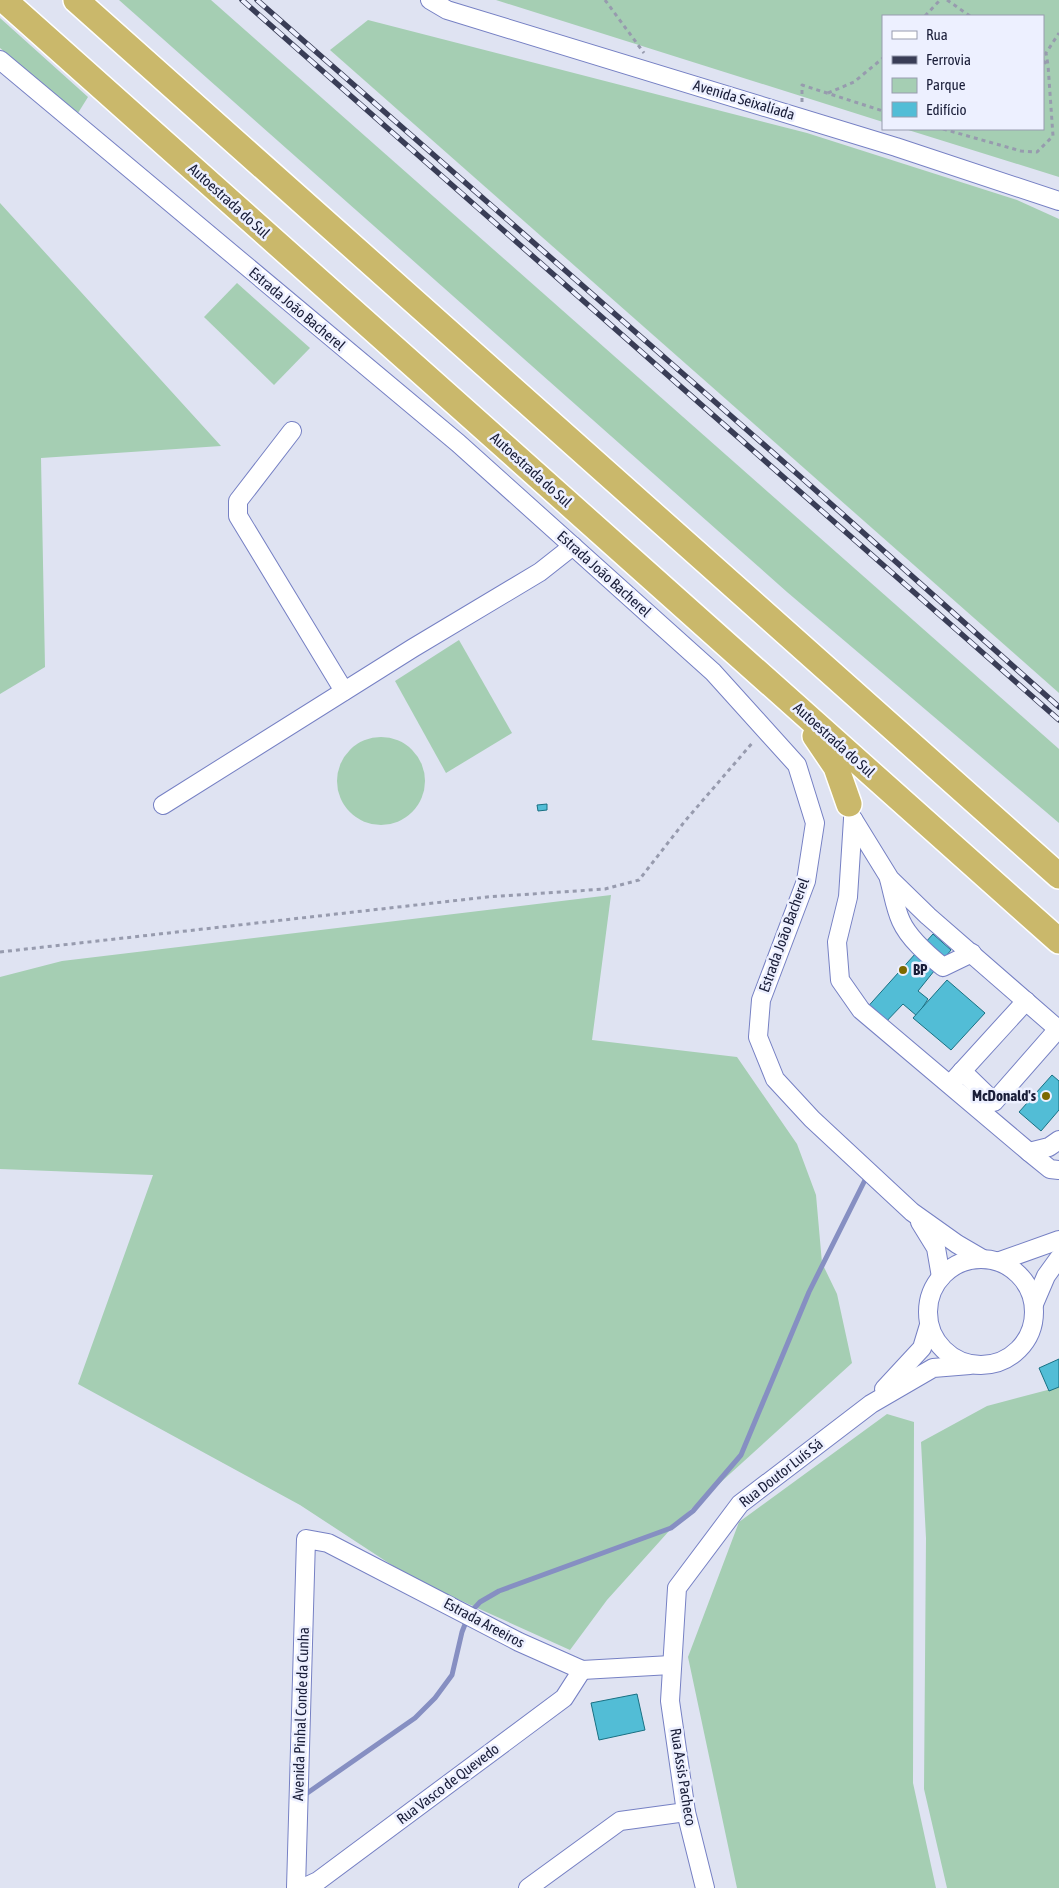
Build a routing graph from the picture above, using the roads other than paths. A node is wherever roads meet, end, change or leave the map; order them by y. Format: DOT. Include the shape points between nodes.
graph roads {
  1 [pos="4,0"];
  2 [pos="76,0"];
  3 [pos="430,0"];
  4 [pos="0,60"];
  5 [pos="1059,201"];
  6 [pos="292,432"];
  7 [pos="573,546"];
  8 [pos="764,678"];
  9 [pos="344,691"];
  10 [pos="163,805"];
  11 [pos="851,812"];
  12 [pos="888,876"];
  13 [pos="1059,876"];
  14 [pos="1059,941"];
  15 [pos="972,953"];
  16 [pos="1026,1001"];
  17 [pos="1058,1030"];
  18 [pos="962,1071"];
  19 [pos="949,1086"];
  20 [pos="1059,1140"];
  21 [pos="1029,1152"];
  22 [pos="1059,1170"];
  23 [pos="912,1212"];
  24 [pos="1059,1240"];
  25 [pos="982,1258"];
  26 [pos="1059,1258"];
  27 [pos="1000,1261"];
  28 [pos="941,1278"];
  29 [pos="1034,1304"];
  30 [pos="929,1326"];
  31 [pos="970,1365"];
  32 [pos="871,1404"];
  33 [pos="306,1539"];
  34 [pos="671,1665"];
  35 [pos="582,1670"];
  36 [pos="686,1812"];
  37 [pos="296,1888"];
  38 [pos="303,1888"];
  39 [pos="528,1888"];
  40 [pos="706,1888"];
  1 -- 8 [label="highway, Autoestrada do Sul"];
  2 -- 13 [label="highway"];
  3 -- 5 [label="street, Avenida Seixalíada" via="447,10 887,144"];
  4 -- 7 [label="street, Estrada João Bacherel" via="458,443"];
  6 -- 9 [label="street" via="238,501 238,516"];
  7 -- 9 [label="street" via="540,572"];
  7 -- 23 [label="street, Estrada João Bacherel" via="712,672 798,765 815,823 806,881 761,1000 758,1037 775,1079 812,1119"];
  8 -- 11 [label="highway" via="812,732 836,767"];
  8 -- 14 [label="highway, Autoestrada do Sul"];
  9 -- 10 [label="street"];
  11 -- 12 [label="street"];
  11 -- 19 [label="street" via="848,897 837,942 840,980 861,1010"];
  12 -- 15 [label="street"];
  12 -- 15 [label="street" via="901,922 927,954 943,967"];
  15 -- 16 [label="street"];
  16 -- 17 [label="street"];
  16 -- 18 [label="street"];
  17 -- 18 [label="street" via="994,1102"];
  18 -- 19 [label="street"];
  19 -- 21 [label="street"];
  20 -- 21 [label="street" via="1049,1147"];
  21 -- 22 [label="street" via="1050,1169"];
  23 -- 25 [label="street, Estrada João Bacherel"];
  23 -- 28 [label="street, Estrada João Bacherel" via="936,1248"];
  24 -- 27 [label="street"];
  25 -- 27 [label="street"];
  25 -- 28 [label="street" via="966,1260 949,1269"];
  26 -- 29 [label="street" via="1046,1276"];
  27 -- 29 [label="street" via="1018,1273 1028,1286"];
  28 -- 30 [label="street" via="933,1287 927,1306"];
  29 -- 31 [label="street" via="1031,1332 1022,1347 1001,1362"];
  30 -- 31 [label="street" via="938,1344 952,1358"];
  30 -- 32 [label="street" via="922,1348"];
  31 -- 32 [label="street" via="933,1368"];
  32 -- 34 [label="street, Rua Doutor Luís Sá" via="740,1504 677,1588"];
  33 -- 35 [label="street, Estrada Areeiros" via="328,1543 519,1642"];
  33 -- 37 [label="street, Avenida Pinhal Conde da Cunha"];
  34 -- 35 [label="street, Estrada Areeiros"];
  34 -- 36 [label="street, Rua Assis Pacheco" via="670,1701"];
  35 -- 38 [label="street, Rua Vasco de Quevedo" via="564,1698 318,1881"];
  36 -- 39 [label="street" via="620,1821"];
  36 -- 40 [label="street, Rua Assis Pacheco"];
}
